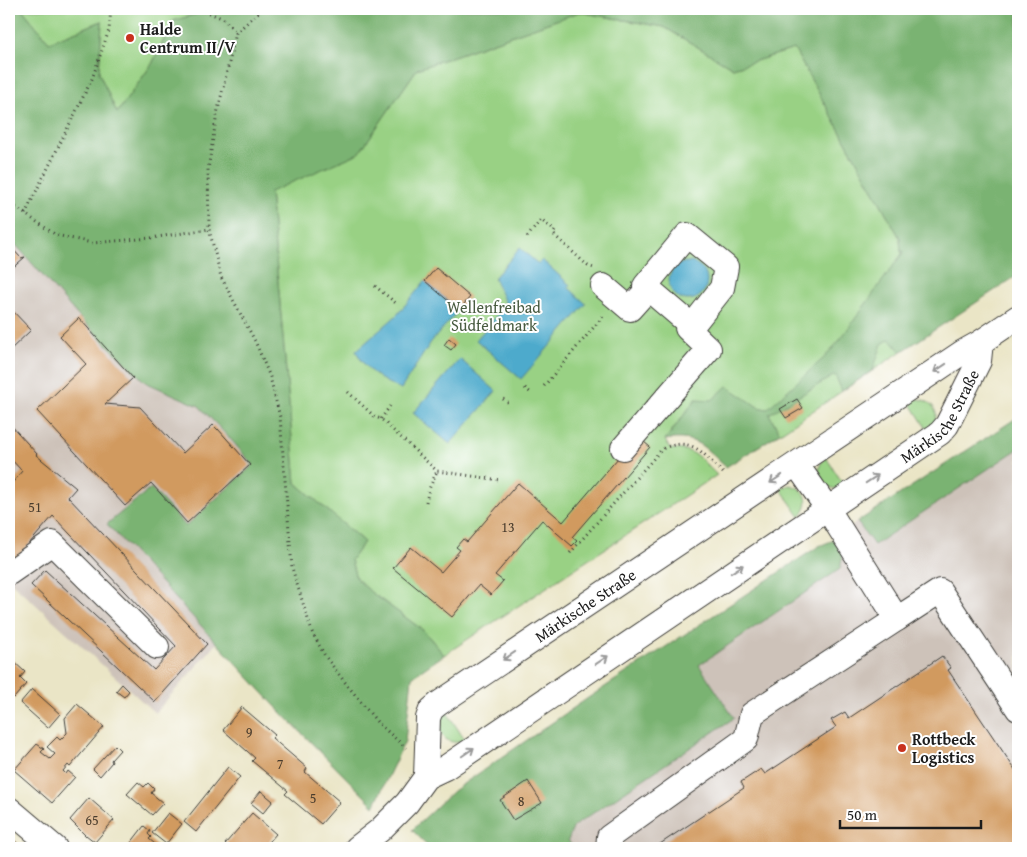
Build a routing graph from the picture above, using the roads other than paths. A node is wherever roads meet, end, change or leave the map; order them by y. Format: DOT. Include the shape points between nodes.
graph roads {
  1 [pos="605,284"];
  2 [pos="648,289"];
  3 [pos="1018,317"];
  4 [pos="689,324"];
  5 [pos="981,342"];
  6 [pos="623,448"];
  7 [pos="797,465"];
  8 [pos="827,508"];
  9 [pos="9,573"];
  10 [pos="897,619"];
  11 [pos="158,647"];
  12 [pos="1018,709"];
  13 [pos="426,777"];
  14 [pos="9,809"];
  15 [pos="56,848"];
  16 [pos="357,848"];
  17 [pos="608,848"];
  1 -- 2 [label="street" via="630,309"];
  2 -- 4 [label="street"];
  2 -- 4 [label="street" via="645,286 687,235 726,267 722,288 692,326"];
  3 -- 5 [label="street, Märkische Straße"];
  4 -- 6 [label="street" via="687,328 709,349"];
  5 -- 7 [label="street, Märkische Straße, one-way"];
  8 -- 5 [label="street, Märkische Straße, one-way" via="940,433 979,360"];
  7 -- 8 [label="street"];
  7 -- 13 [label="street, Märkische Straße, one-way" via="438,704 428,718"];
  8 -- 10 [label="street"];
  13 -- 8 [label="street, Märkische Straße, one-way" via="445,768"];
  9 -- 11 [label="street" via="52,544"];
  10 -- 12 [label="street" via="940,591"];
  10 -- 17 [label="street" via="752,714 746,739 609,837"];
  13 -- 16 [label="street, Märkische Straße" via="407,803"];
  14 -- 15 [label="street"];
}
